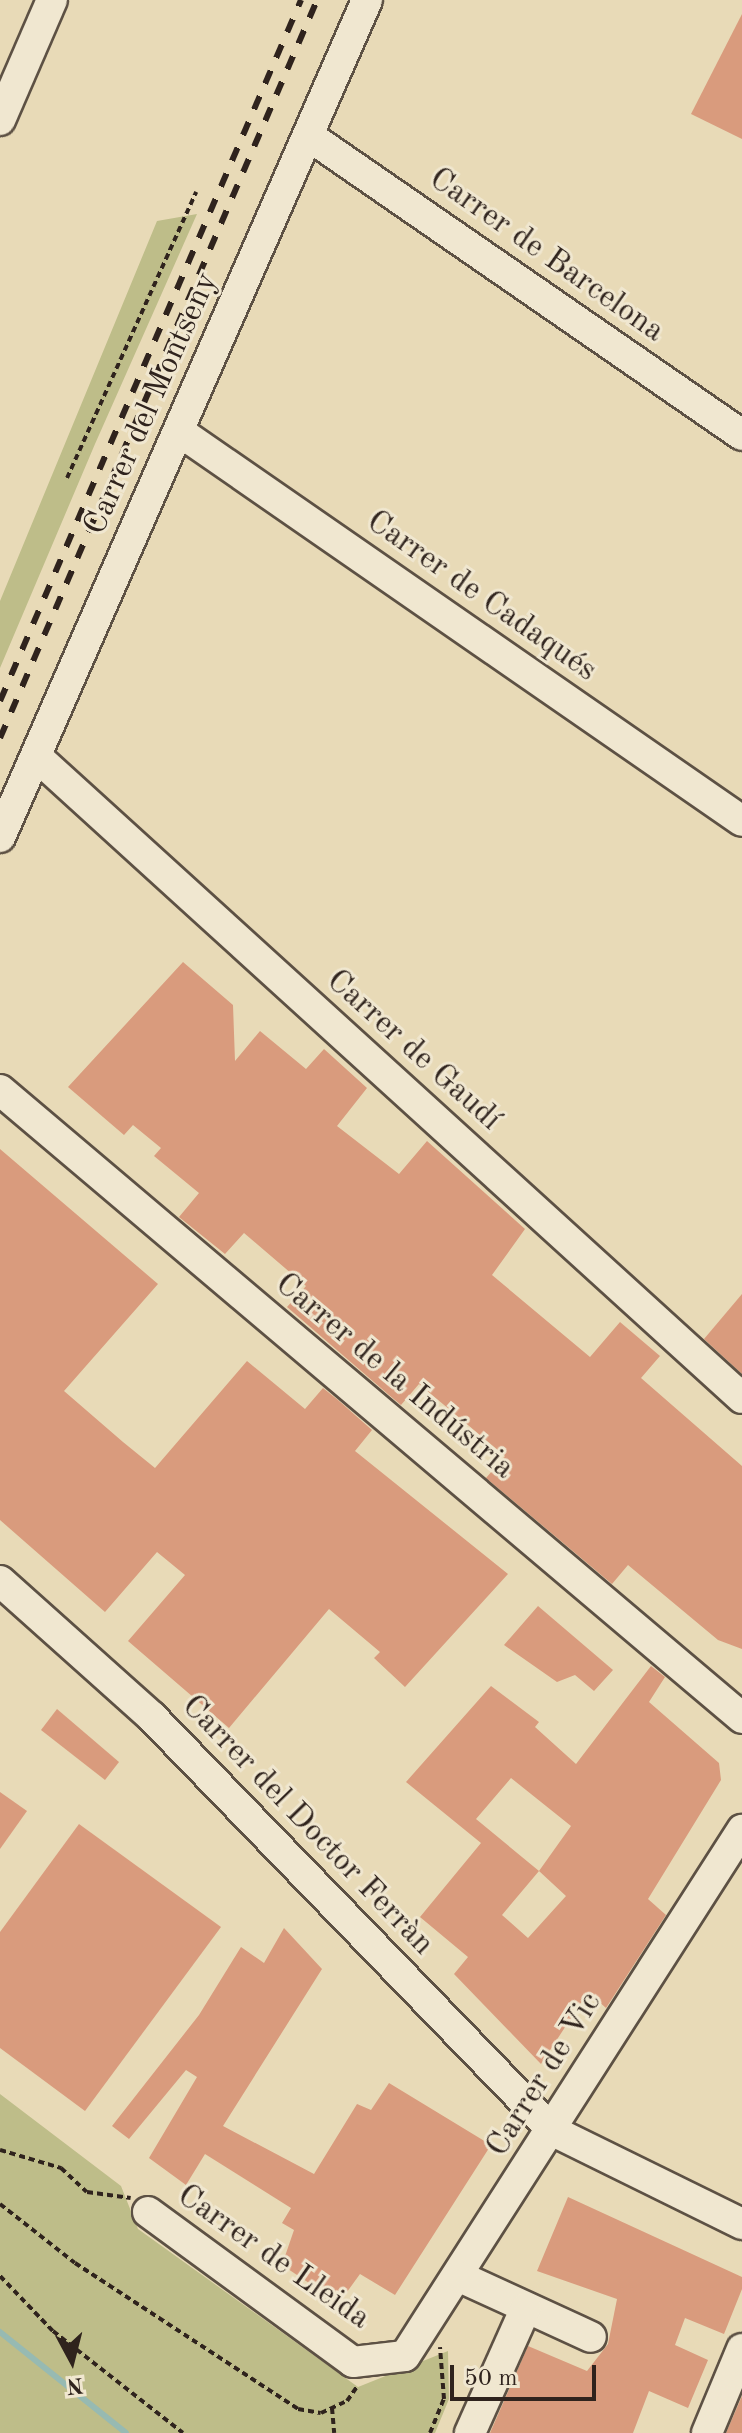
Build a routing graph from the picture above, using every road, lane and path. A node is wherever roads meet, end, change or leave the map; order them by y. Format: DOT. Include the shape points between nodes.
graph roads {
  1 [pos="52,0"];
  2 [pos="367,0"];
  3 [pos="0,120"];
  4 [pos="309,136"];
  5 [pos="196,192"];
  6 [pos="180,432"];
  7 [pos="742,435"];
  8 [pos="67,478"];
  9 [pos="36,756"];
  10 [pos="742,821"];
  11 [pos="0,837"];
  12 [pos="0,1090"];
  13 [pos="742,1398"];
  14 [pos="0,1581"];
  15 [pos="742,1718"];
  16 [pos="742,1830"];
  17 [pos="553,2131"];
  18 [pos="0,2150"];
  19 [pos="0,2204"];
  20 [pos="148,2212"];
  21 [pos="742,2224"];
  22 [pos="0,2276"];
  23 [pos="458,2276"];
  24 [pos="437,2308"];
  25 [pos="526,2308"];
  26 [pos="591,2337"];
  27 [pos="742,2349"];
  28 [pos="390,2358"];
  29 [pos="332,2408"];
  30 [pos="711,2432"];
  31 [pos="183,2433"];
  32 [pos="334,2433"];
  33 [pos="430,2433"];
  34 [pos="470,2433"];
  1 -- 3 [label="street"];
  2 -- 4 [label="street, Carrer del Montseny"];
  4 -- 6 [label="street, Carrer del Montseny"];
  4 -- 7 [label="street, Carrer de Barcelona"];
  5 -- 8 [label="path"];
  6 -- 9 [label="street, Carrer del Montseny"];
  6 -- 10 [label="street, Carrer de Cadaqués"];
  9 -- 11 [label="street, Carrer del Montseny"];
  9 -- 13 [label="street, Carrer de Gaudí"];
  12 -- 15 [label="street, Carrer de la Indústria"];
  14 -- 17 [label="street, Carrer del Doctor Ferràn" via="152,1717"];
  16 -- 17 [label="street, Carrer de Vic"];
  17 -- 21 [label="street, Carrer del Doctor Ferràn"];
  17 -- 23 [label="street, Carrer de Vic"];
  18 -- 20 [label="path" via="61,2168 87,2192 127,2197"];
  19 -- 29 [label="path" via="267,2394 298,2409"];
  20 -- 28 [label="street, Carrer de Lleida" via="353,2362"];
  22 -- 31 [label="path" via="53,2331"];
  23 -- 24 [label="street, Carrer de Vic"];
  23 -- 25 [label="street"];
  24 -- 28 [label="street, Carrer de Vic"];
  24 -- 33 [label="path" via="444,2399"];
  25 -- 26 [label="street"];
  25 -- 34 [label="street"];
  27 -- 30 [label="street"];
  28 -- 29 [label="path" via="347,2401"];
  29 -- 32 [label="path"];
}
